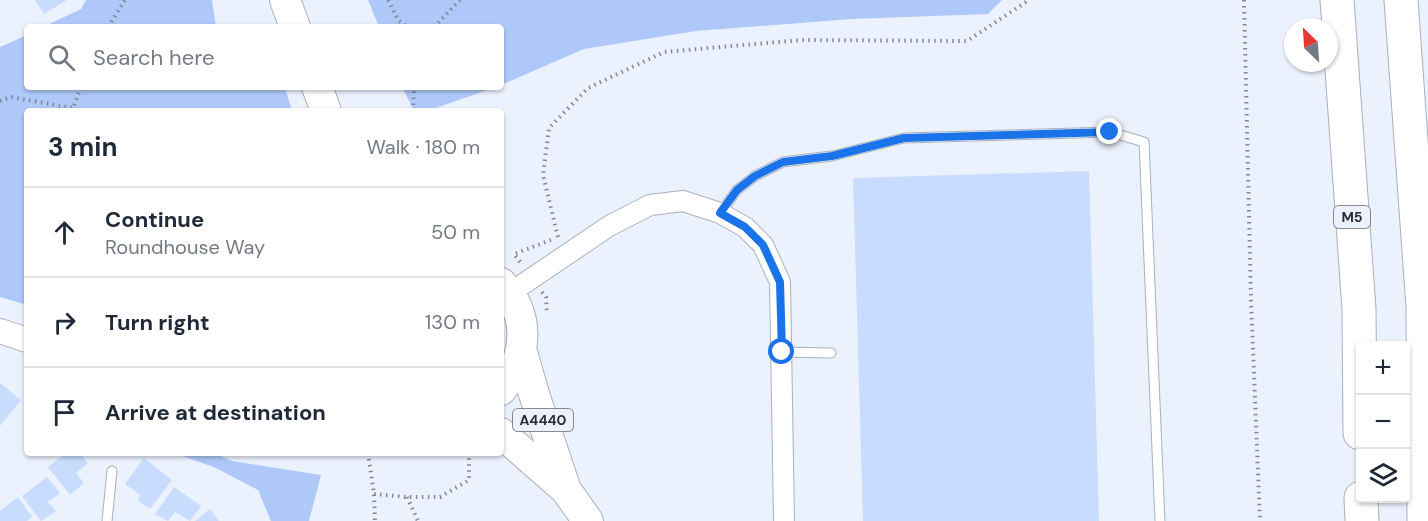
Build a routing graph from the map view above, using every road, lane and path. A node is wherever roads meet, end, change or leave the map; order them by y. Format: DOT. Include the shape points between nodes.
graph roads {
  1 [pos="125,0"];
  2 [pos="285,0"];
  3 [pos="388,0"];
  4 [pos="460,0"];
  5 [pos="1029,0"];
  6 [pos="1244,0"];
  7 [pos="1337,0"];
  8 [pos="1401,0"];
  9 [pos="110,24"];
  10 [pos="294,24"];
  11 [pos="404,24"];
  12 [pos="437,24"];
  13 [pos="80,90"];
  14 [pos="318,90"];
  15 [pos="414,90"];
  16 [pos="0,101"];
  17 [pos="64,108"];
  18 [pos="75,108"];
  19 [pos="325,108"];
  20 [pos="412,108"];
  21 [pos="720,213"];
  22 [pos="514,285"];
  23 [pos="547,321"];
  24 [pos="0,331"];
  25 [pos="24,339"];
  26 [pos="521,350"];
  27 [pos="782,352"];
  28 [pos="831,353"];
  29 [pos="504,386"];
  30 [pos="1360,395"];
  31 [pos="504,436"];
  32 [pos="368,456"];
  33 [pos="469,456"];
  34 [pos="112,471"];
  35 [pos="566,490"];
  36 [pos="374,494"];
  37 [pos="406,497"];
  38 [pos="1362,503"];
  39 [pos="107,521"];
  40 [pos="375,521"];
  41 [pos="418,521"];
  42 [pos="588,521"];
  43 [pos="784,521"];
  44 [pos="1160,521"];
  45 [pos="1260,521"];
  46 [pos="1362,521"];
  47 [pos="1424,521"];
  1 -- 9 [label="path"];
  2 -- 10 [label="main road"];
  3 -- 11 [label="path"];
  4 -- 12 [label="path"];
  5 -- 22 [label="path" via="967,41 801,40 664,52 588,88 549,128 543,175 558,237 514,254"];
  6 -- 45 [label="path"];
  7 -- 30 [label="highway, M5" via="1359,309"];
  8 -- 47 [label="highway" via="1423,307"];
  13 -- 18 [label="path"];
  14 -- 19 [label="main road"];
  15 -- 20 [label="path"];
  16 -- 17 [label="path" via="11,97"];
  21 -- 22 [label="street" via="683,201 650,206 609,226"];
  21 -- 27 [label="street" via="745,227 763,245 780,282"];
  21 -- 44 [label="lane" via="737,190 783,162 832,156 904,138 1110,132 1144,142"];
  22 -- 23 [label="path" via="546,297"];
  22 -- 26 [label="main road" via="522,330"];
  24 -- 25 [label="street"];
  26 -- 29 [label="main road"];
  26 -- 35 [label="main road, A4440"];
  27 -- 28 [label="lane"];
  27 -- 43 [label="street"];
  31 -- 35 [label="main road, A4440"];
  32 -- 36 [label="path"];
  33 -- 37 [label="path" via="469,480 440,497"];
  34 -- 39 [label="lane"];
  35 -- 42 [label="main road, A4440"];
  36 -- 37 [label="path"];
  36 -- 40 [label="path"];
  37 -- 41 [label="path"];
  38 -- 46 [label="highway"];
}
